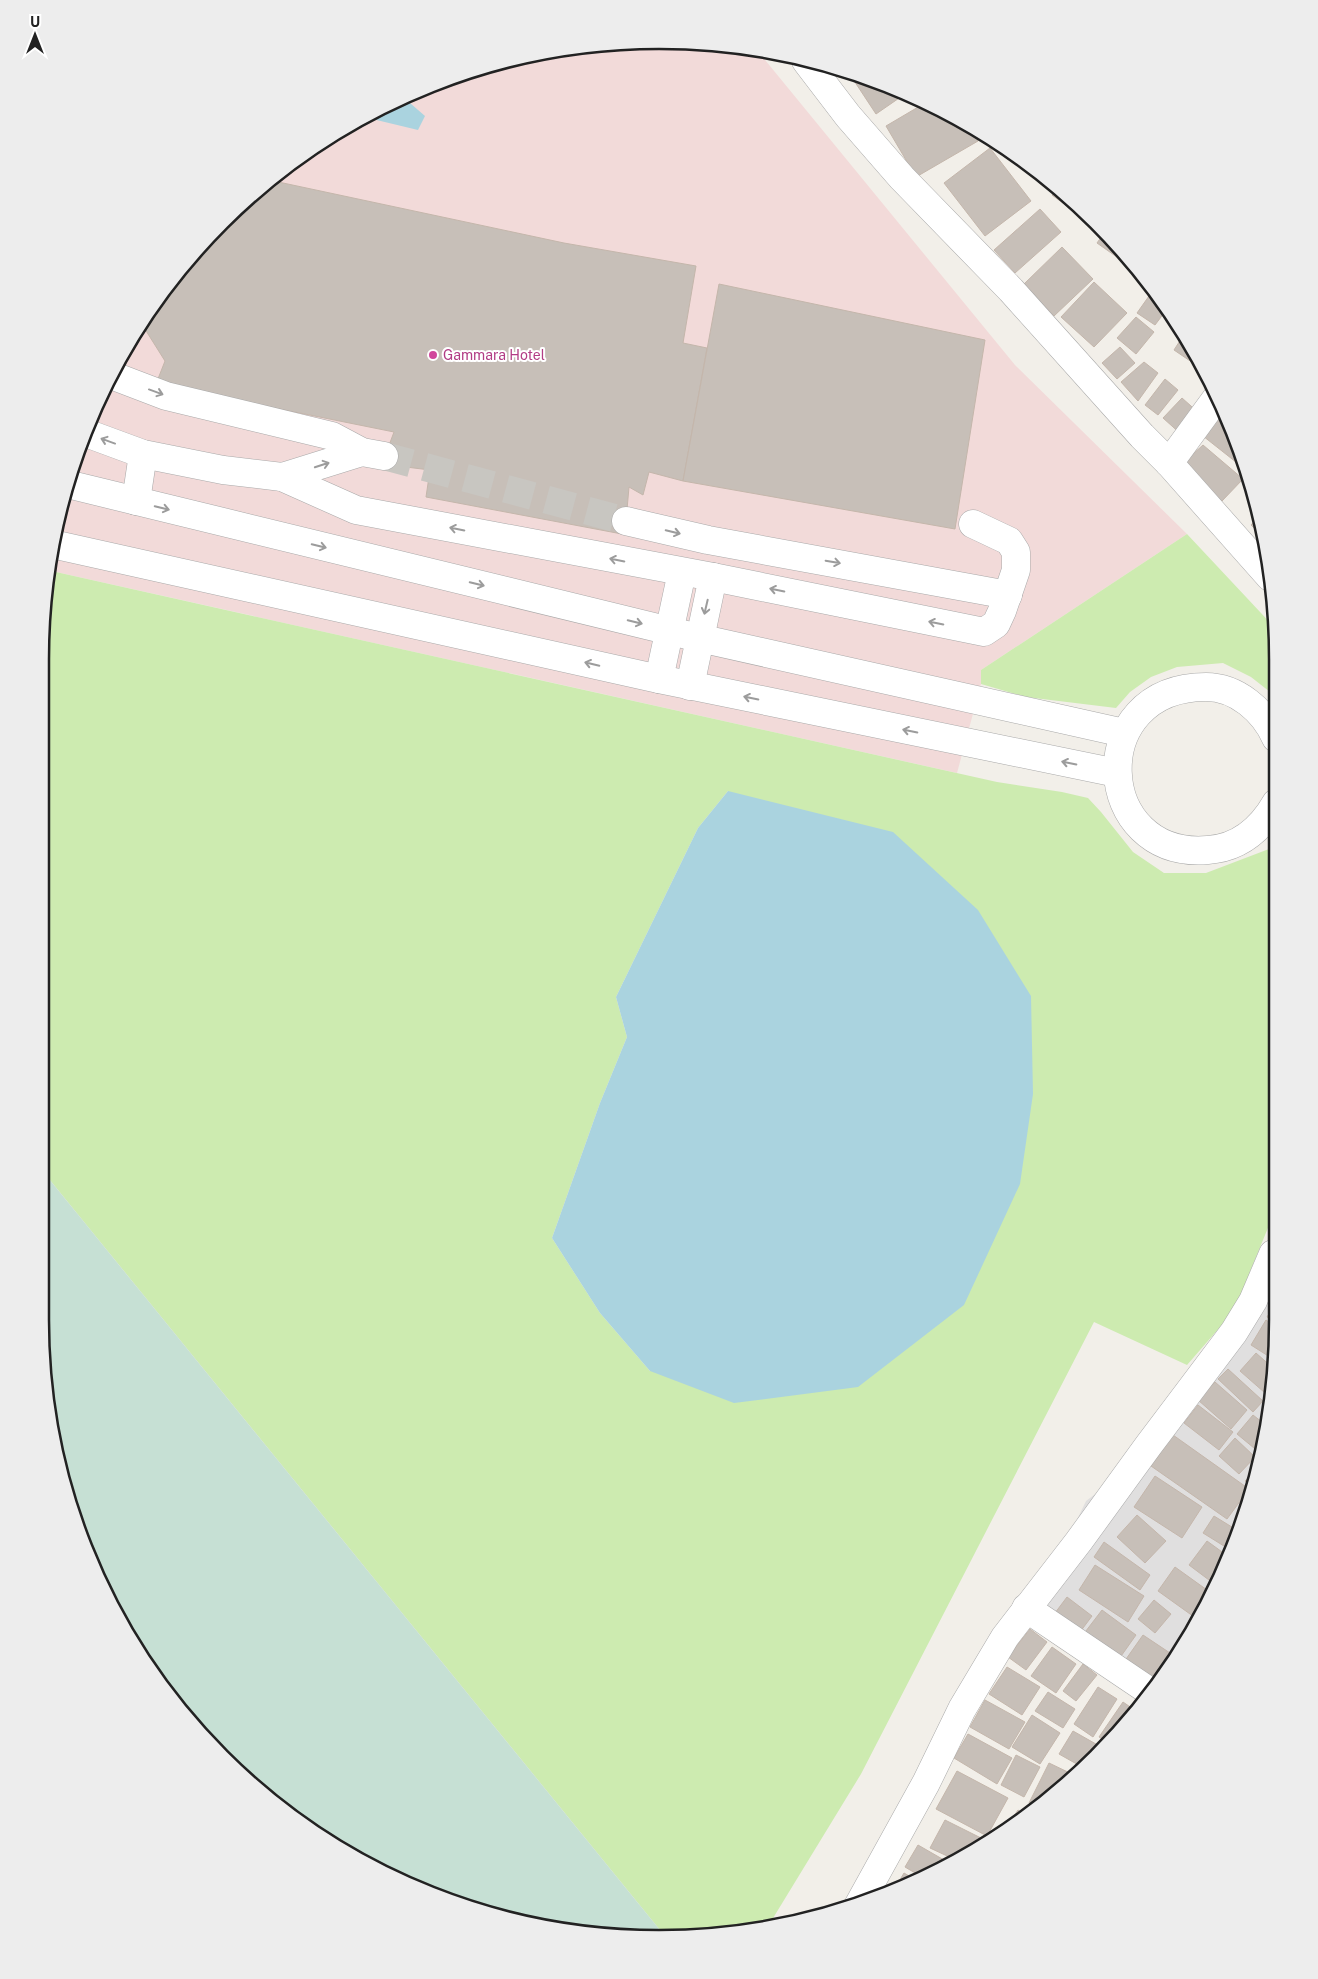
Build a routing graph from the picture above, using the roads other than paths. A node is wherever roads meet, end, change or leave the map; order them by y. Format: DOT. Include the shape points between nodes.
graph roads {
  1 [pos="812,69"];
  2 [pos="118,378"];
  3 [pos="1213,403"];
  4 [pos="91,435"];
  5 [pos="143,454"];
  6 [pos="1170,463"];
  7 [pos="282,477"];
  8 [pos="74,486"];
  9 [pos="136,501"];
  10 [pos="626,521"];
  11 [pos="973,524"];
  12 [pos="59,546"];
  13 [pos="864,568"];
  14 [pos="1262,568"];
  15 [pos="682,572"];
  16 [pos="713,577"];
  17 [pos="1008,595"];
  18 [pos="856,607"];
  19 [pos="670,630"];
  20 [pos="699,638"];
  21 [pos="658,679"];
  22 [pos="690,686"];
  23 [pos="1269,724"];
  24 [pos="1124,733"];
  25 [pos="1117,773"];
  26 [pos="1269,815"];
  27 [pos="1269,1263"];
  28 [pos="1026,1608"];
  29 [pos="1145,1688"];
  30 [pos="864,1895"];
  1 -- 6 [label="street" via="902,178 1011,290"];
  2 -- 7 [label="street" via="166,396 332,436 373,454"];
  3 -- 6 [label="street"];
  5 -- 4 [label="street, one-way"];
  5 -- 7 [label="street" via="223,470"];
  5 -- 9 [label="street"];
  6 -- 14 [label="street"];
  15 -- 7 [label="street, one-way" via="356,510"];
  8 -- 9 [label="street"];
  9 -- 19 [label="street, one-way"];
  10 -- 13 [label="street, one-way" via="708,540"];
  11 -- 17 [label="street" via="1009,541 1016,552 1016,570"];
  21 -- 12 [label="street, one-way"];
  13 -- 17 [label="street"];
  13 -- 18 [label="street"];
  15 -- 16 [label="street"];
  15 -- 19 [label="street"];
  18 -- 16 [label="street, one-way"];
  16 -- 20 [label="street, one-way"];
  17 -- 18 [label="street, one-way" via="996,624 984,632"];
  19 -- 20 [label="street"];
  19 -- 21 [label="street"];
  20 -- 22 [label="street"];
  20 -- 24 [label="street"];
  21 -- 22 [label="street"];
  25 -- 22 [label="street, one-way"];
  23 -- 24 [label="street" via="1246,700 1229,692 1210,687 1189,687 1157,699 1136,716"];
  24 -- 25 [label="street"];
  25 -- 26 [label="street" via="1120,794 1129,812 1142,828 1177,849 1217,850 1254,832"];
  27 -- 28 [label="street" via="1253,1301 1234,1332"];
  28 -- 29 [label="street"];
  28 -- 30 [label="street" via="1005,1636 962,1709"];
}
